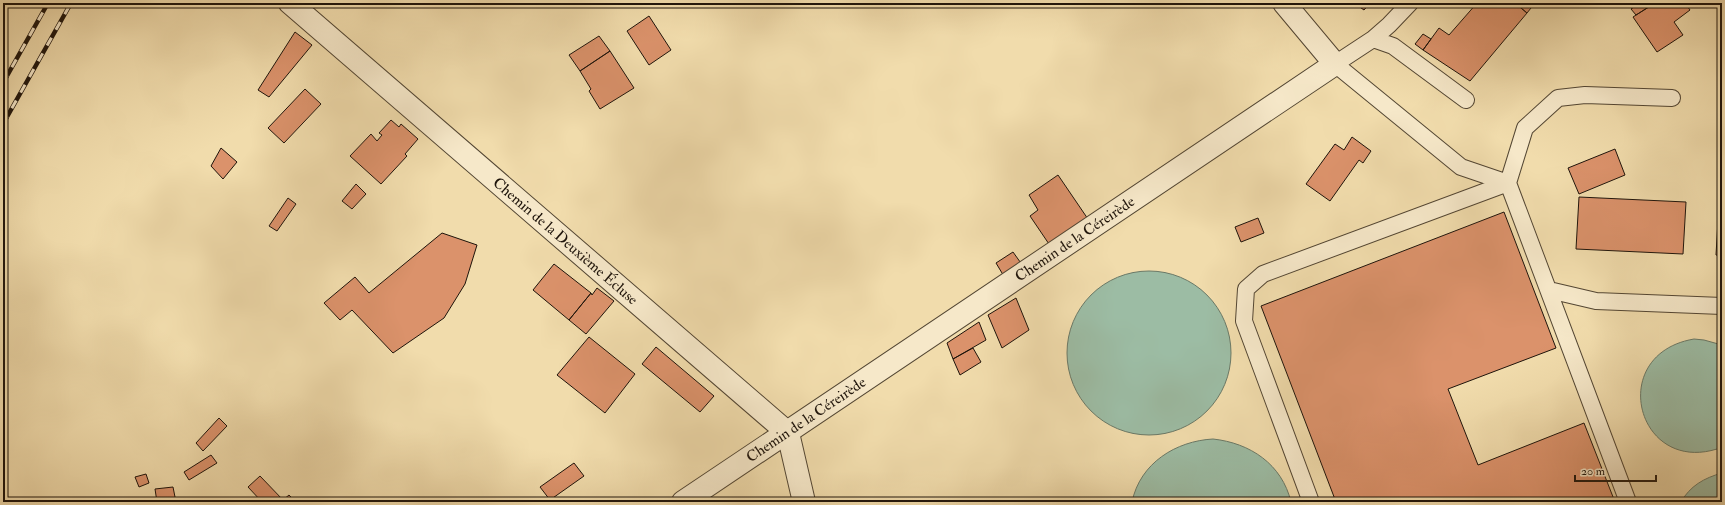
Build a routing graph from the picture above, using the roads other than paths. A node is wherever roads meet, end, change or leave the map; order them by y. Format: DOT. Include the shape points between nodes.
graph roads {
  1 [pos="290,3"];
  2 [pos="1284,3"];
  3 [pos="1410,3"];
  4 [pos="1373,39"];
  5 [pos="1335,64"];
  6 [pos="1672,98"];
  7 [pos="1466,100"];
  8 [pos="1508,183"];
  9 [pos="1549,290"];
  10 [pos="1722,306"];
  11 [pos="788,433"];
  12 [pos="683,502"];
  13 [pos="804,502"];
  14 [pos="1311,502"];
  15 [pos="1628,502"];
  1 -- 11 [label="street, Chemin de la Deuxième Écluse"];
  2 -- 5 [label="street"];
  3 -- 4 [label="lane, Chemin de la Céreirède"];
  4 -- 5 [label="lane, Chemin de la Céreirède"];
  4 -- 7 [label="lane" via="1393,46"];
  5 -- 8 [label="lane" via="1461,168"];
  5 -- 11 [label="street, Chemin de la Céreirède"];
  6 -- 8 [label="lane" via="1585,95 1558,98 1525,128"];
  8 -- 9 [label="lane"];
  8 -- 14 [label="lane" via="1263,274 1246,289 1244,322"];
  9 -- 10 [label="lane" via="1596,301"];
  9 -- 15 [label="lane"];
  11 -- 12 [label="street, Chemin de la Céreirède"];
  11 -- 13 [label="street"];
}
